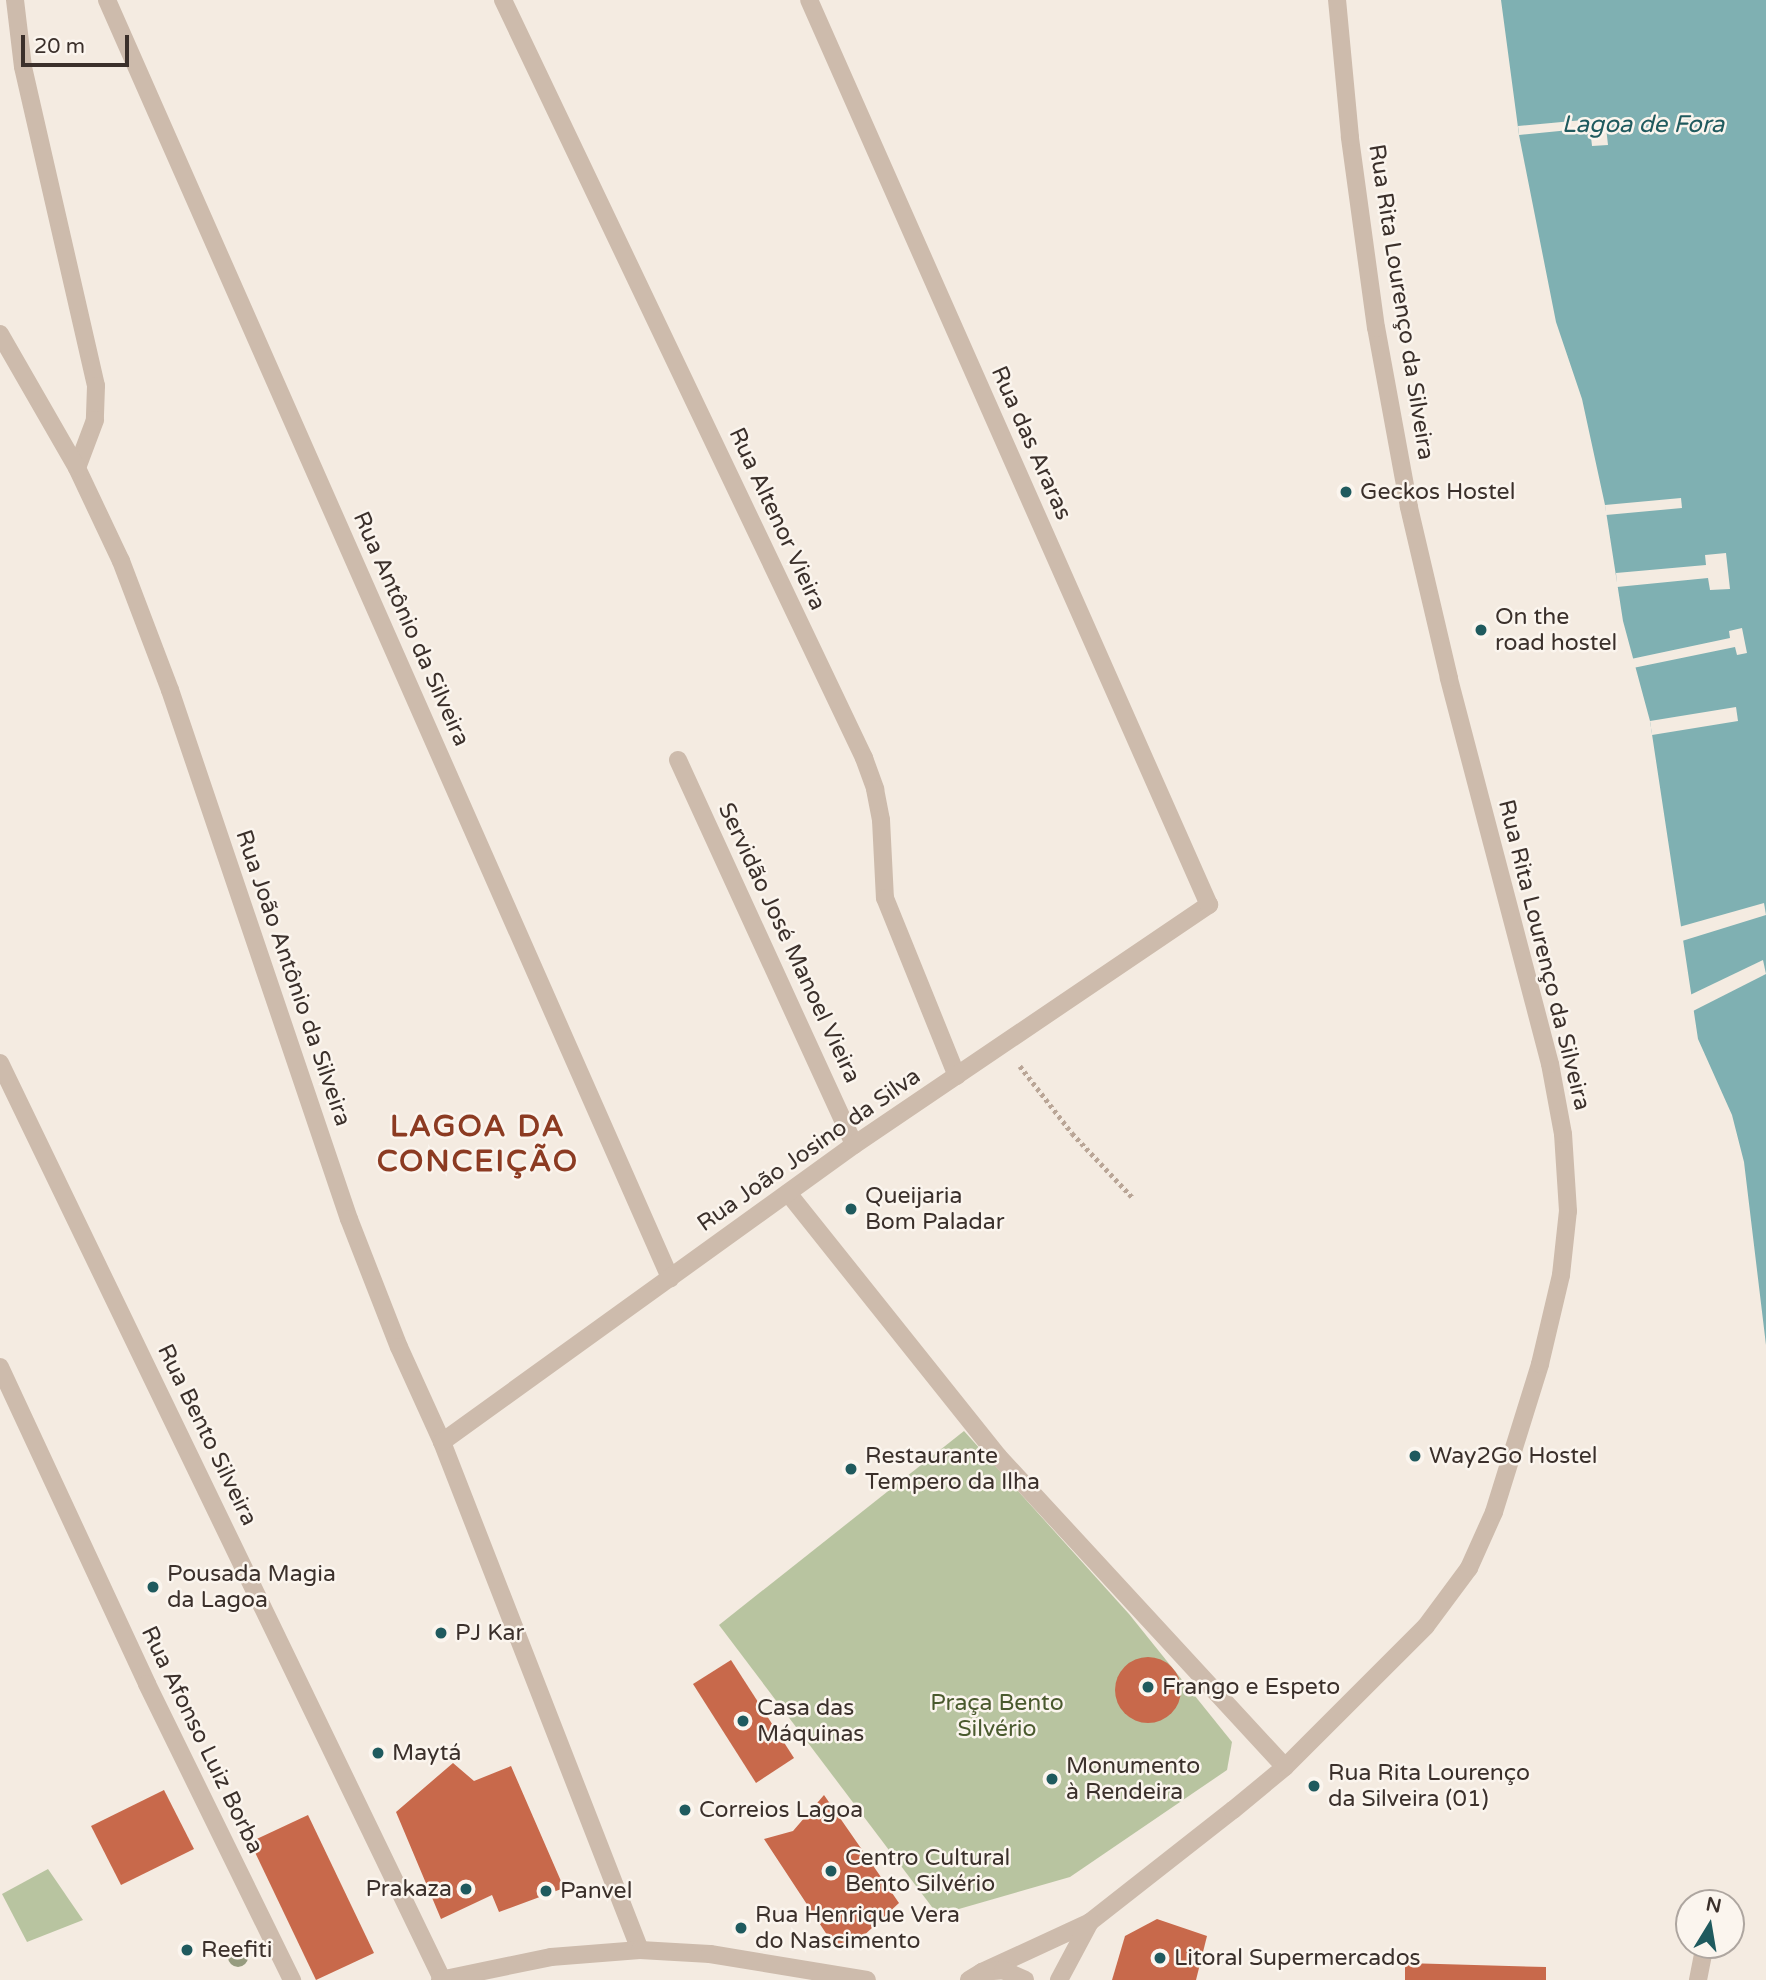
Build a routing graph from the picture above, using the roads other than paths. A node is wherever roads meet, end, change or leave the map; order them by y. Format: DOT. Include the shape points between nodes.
graph roads {
  1 [pos="15,0"];
  2 [pos="107,0"];
  3 [pos="503,0"];
  4 [pos="809,0"];
  5 [pos="1337,0"];
  6 [pos="0,334"];
  7 [pos="77,468"];
  8 [pos="678,760"];
  9 [pos="1209,905"];
  10 [pos="0,1063"];
  11 [pos="957,1076"];
  12 [pos="854,1145"];
  13 [pos="788,1193"];
  14 [pos="670,1278"];
  15 [pos="0,1367"];
  16 [pos="442,1442"];
  17 [pos="1285,1767"];
  18 [pos="1090,1922"];
  19 [pos="640,1950"];
  20 [pos="1702,1959"];
  21 [pos="976,1976"];
  22 [pos="292,1980"];
  23 [pos="441,1980"];
  24 [pos="867,1980"];
  25 [pos="1025,1980"];
  26 [pos="1059,1980"];
  27 [pos="1698,1980"];
  1 -- 7 [label="street" via="23,67 96,386 95,419"];
  2 -- 14 [label="street, Rua Antônio da Silveira"];
  3 -- 11 [label="street, Rua Altenor Vieira" via="864,758 881,820 885,898"];
  4 -- 9 [label="street, Rua das Araras"];
  5 -- 17 [label="street, Rua Rita Lourenço da Silveira" via="1374,314 1409,507 1550,1064 1563,1134 1569,1212 1540,1364 1494,1512 1469,1568 1426,1626"];
  6 -- 7 [label="street, Rua João Antônio da Silveira"];
  7 -- 16 [label="street, Rua João Antônio da Silveira" via="145,621 349,1219"];
  8 -- 12 [label="street, Servidão José Manoel Vieira"];
  9 -- 11 [label="street, Rua João Josino da Silva"];
  10 -- 23 [label="street, Rua Bento Silveira"];
  11 -- 12 [label="street, Rua João Josino da Silva"];
  12 -- 13 [label="street, Rua João Josino da Silva"];
  13 -- 14 [label="street, Rua João Josino da Silva"];
  13 -- 17 [label="street" via="998,1456"];
  14 -- 16 [label="street, Rua João Josino da Silva"];
  15 -- 22 [label="street, Rua Afonso Luiz Borba" via="147,1684"];
  16 -- 19 [label="street, Rua João Antônio da Silveira"];
  17 -- 18 [label="street, Rua Rita Lourenço da Silveira"];
  18 -- 21 [label="street, Rua Rita Lourenço da Silveira"];
  18 -- 26 [label="street, Rua Rita Lourenço da Silveira"];
  19 -- 23 [label="street" via="551,1957"];
  19 -- 24 [label="street" via="710,1954"];
  20 -- 27 [label="street"];
  21 -- 25 [label="street" via="1003,1970"];
}
